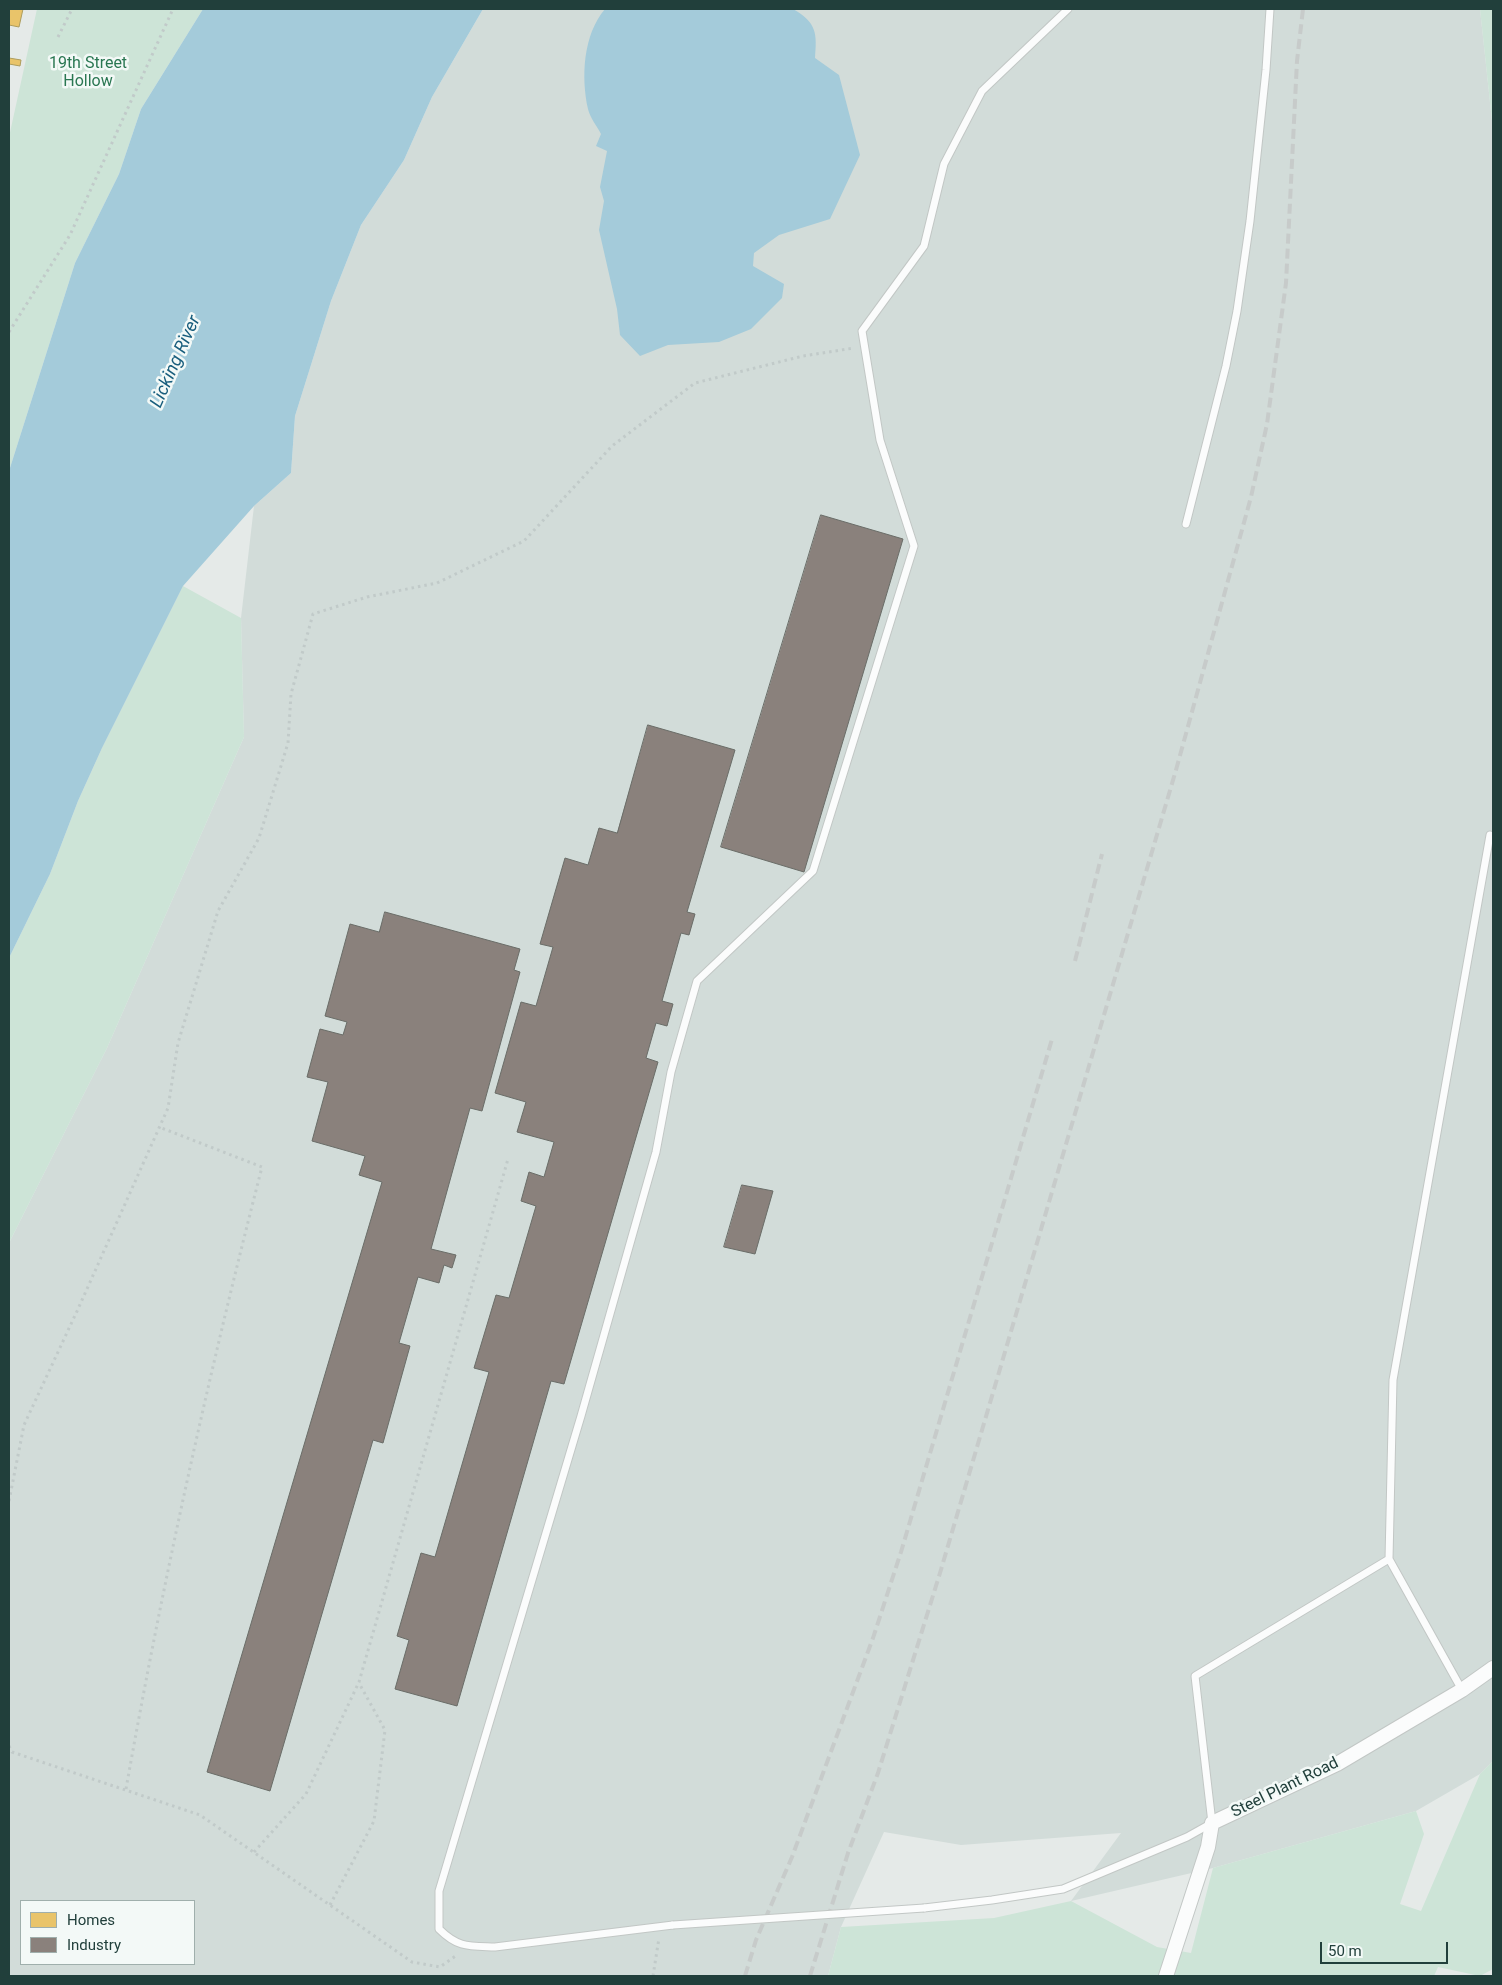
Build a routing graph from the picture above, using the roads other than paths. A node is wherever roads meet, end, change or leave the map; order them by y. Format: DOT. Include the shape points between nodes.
graph roads {
  1 [pos="1068,9"];
  2 [pos="1270,9"];
  3 [pos="1186,524"];
  4 [pos="1490,835"];
  5 [pos="1389,1559"];
  6 [pos="1493,1668"];
  7 [pos="1462,1690"];
  8 [pos="1212,1823"];
  9 [pos="1166,1976"];
  1 -- 8 [label="lane, bridge" via="982,91 944,164 924,246 862,331 880,440 914,546 813,871 697,981 671,1072 654,1161 439,1891 439,1928 451,1940 469,1946 495,1947 661,1927 924,1908 1043,1894 1063,1889 1187,1837"];
  2 -- 3 [label="lane" via="1250,221 1236,310 1226,366"];
  4 -- 5 [label="lane" via="1393,1380"];
  5 -- 7 [label="lane"];
  5 -- 8 [label="lane" via="1195,1676"];
  6 -- 7 [label="street, Steel Plant Road"];
  7 -- 8 [label="street, Steel Plant Road" via="1337,1764"];
  8 -- 9 [label="street, Steel Plant Road" via="1208,1847"];
}
